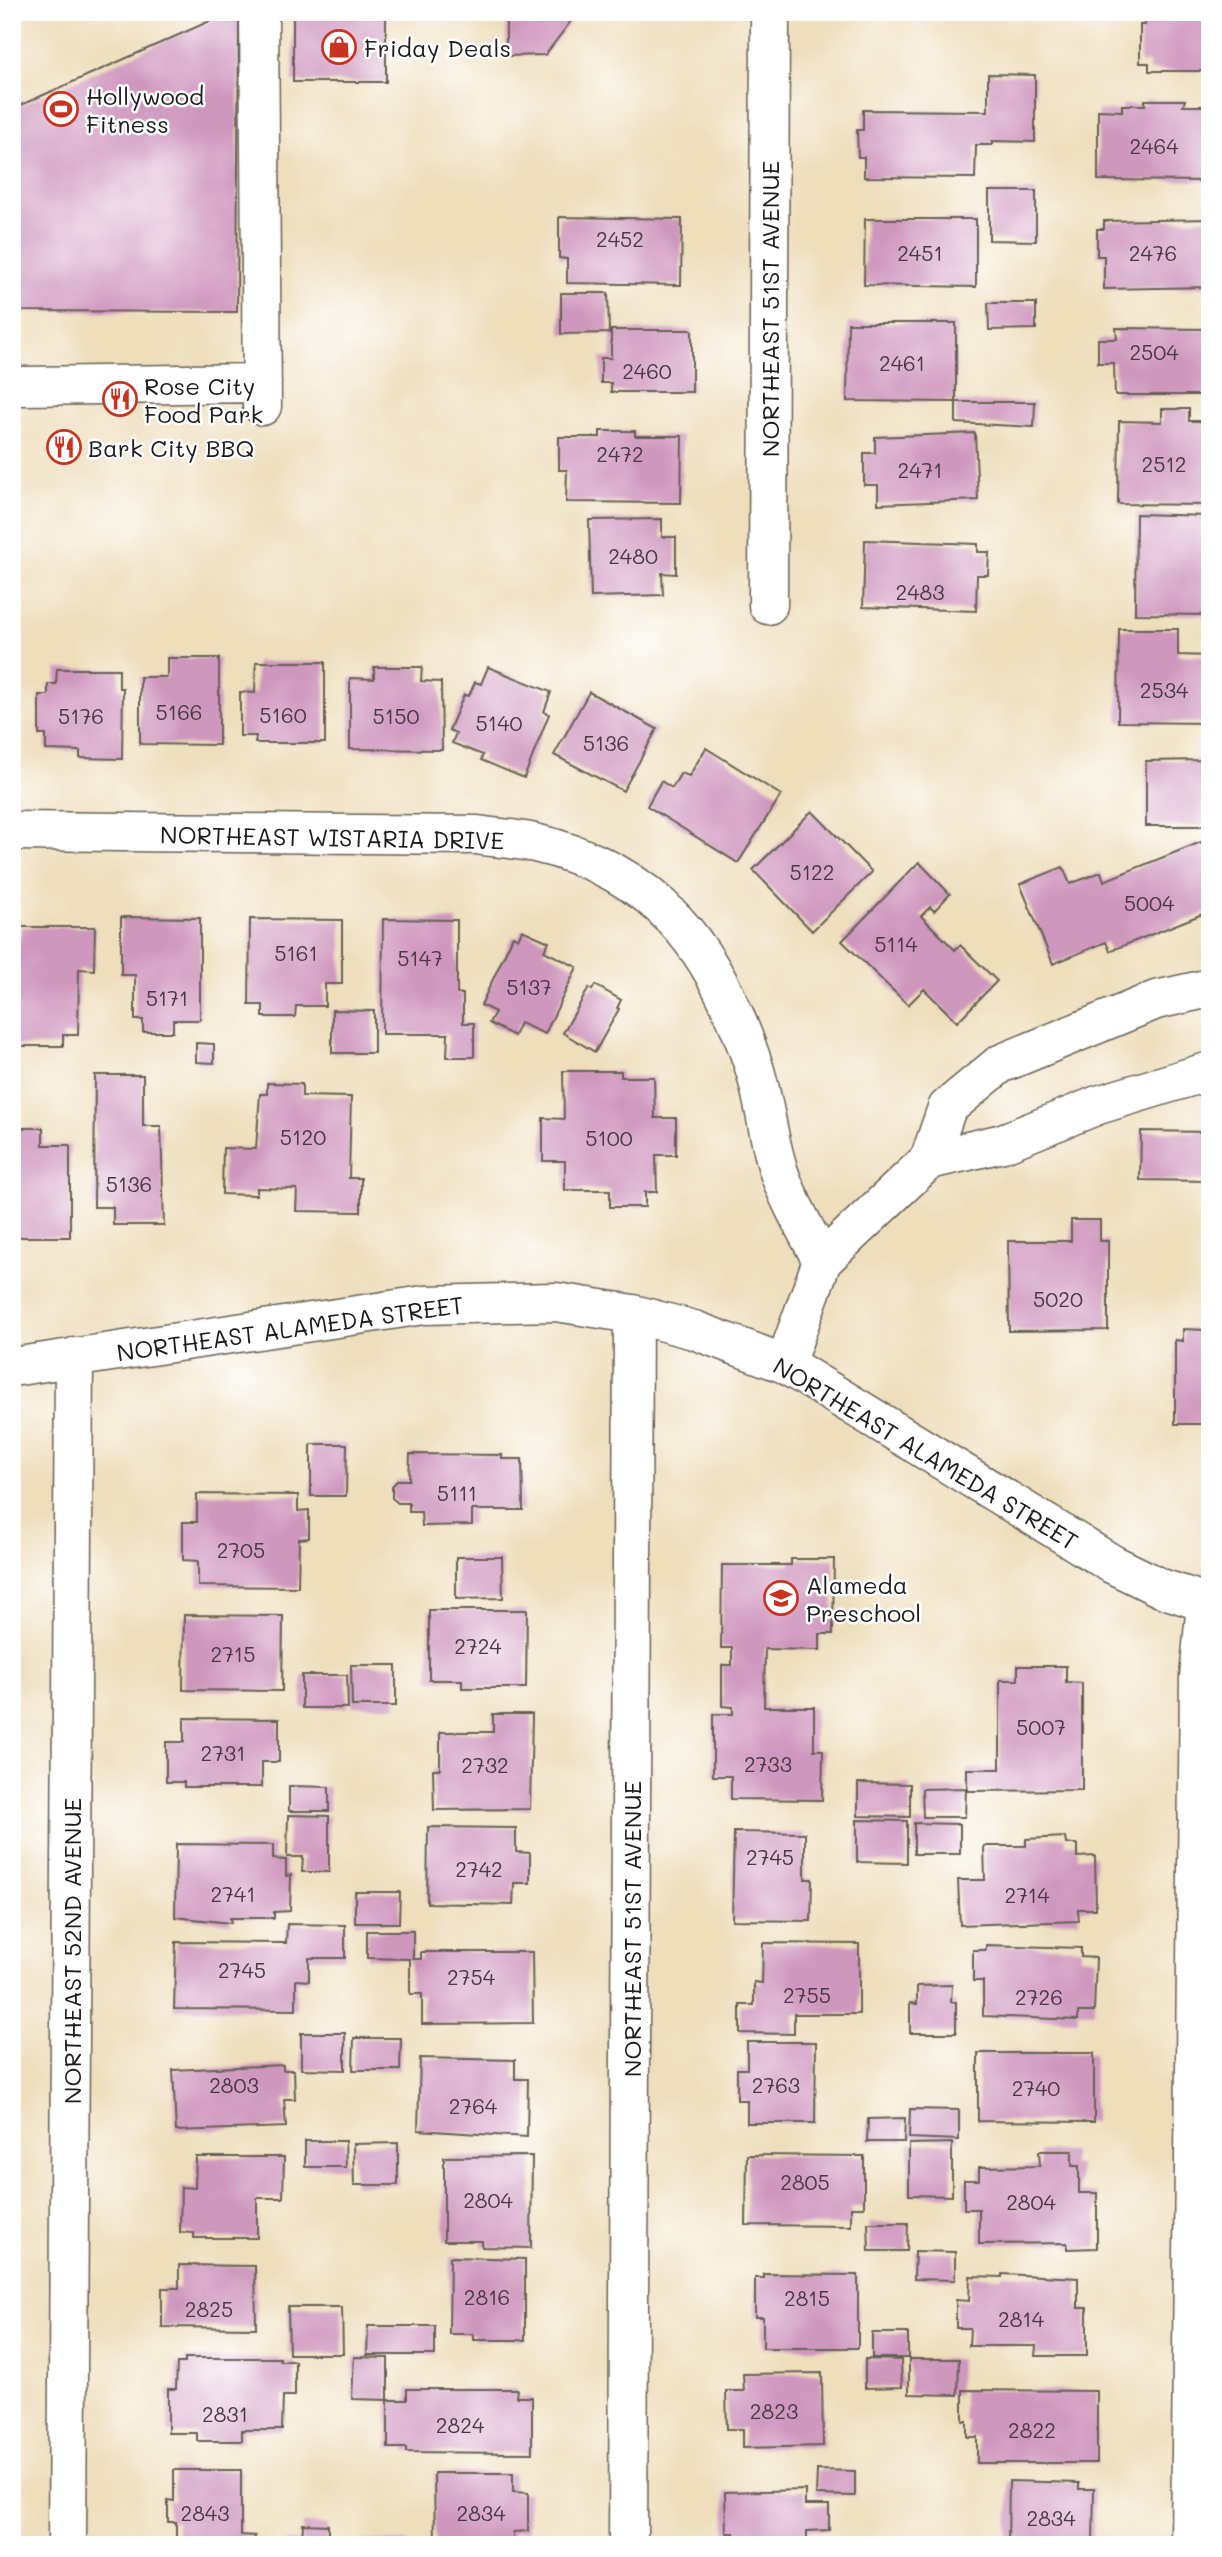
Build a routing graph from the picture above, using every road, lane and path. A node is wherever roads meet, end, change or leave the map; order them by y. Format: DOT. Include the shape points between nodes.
graph roads {
  1 [pos="259,12"];
  2 [pos="770,12"];
  3 [pos="23,386"];
  4 [pos="768,605"];
  5 [pos="12,831"];
  6 [pos="1210,988"];
  7 [pos="1210,1072"];
  8 [pos="929,1160"];
  9 [pos="822,1261"];
  10 [pos="633,1314"];
  11 [pos="74,1357"];
  12 [pos="785,1364"];
  13 [pos="12,1367"];
  14 [pos="1208,1604"];
  15 [pos="67,2545"];
  16 [pos="628,2545"];
  17 [pos="1190,2545"];
  1 -- 3 [label="street" via="262,394"];
  2 -- 4 [label="street, NORTHEAST 51ST AVENUE"];
  5 -- 9 [label="street, NORTHEAST WISTARIA DRIVE" via="477,835 534,843 608,871 671,913 718,979 752,1061 780,1175"];
  6 -- 8 [label="street" via="1156,1000 1000,1064 947,1108"];
  7 -- 8 [label="street" via="1098,1105 1003,1143"];
  8 -- 9 [label="street"];
  9 -- 12 [label="street"];
  10 -- 11 [label="street, NORTHEAST ALAMEDA STREET" via="556,1302 424,1305"];
  10 -- 12 [label="street, NORTHEAST ALAMEDA STREET" via="694,1330"];
  10 -- 16 [label="street, NORTHEAST 51ST AVENUE"];
  11 -- 13 [label="street, NORTHEAST ALAMEDA STREET"];
  11 -- 15 [label="street, NORTHEAST 52ND AVENUE"];
  12 -- 14 [label="street, NORTHEAST ALAMEDA STREET" via="1112,1564"];
  14 -- 17 [label="street" via="1199,1677"];
}
